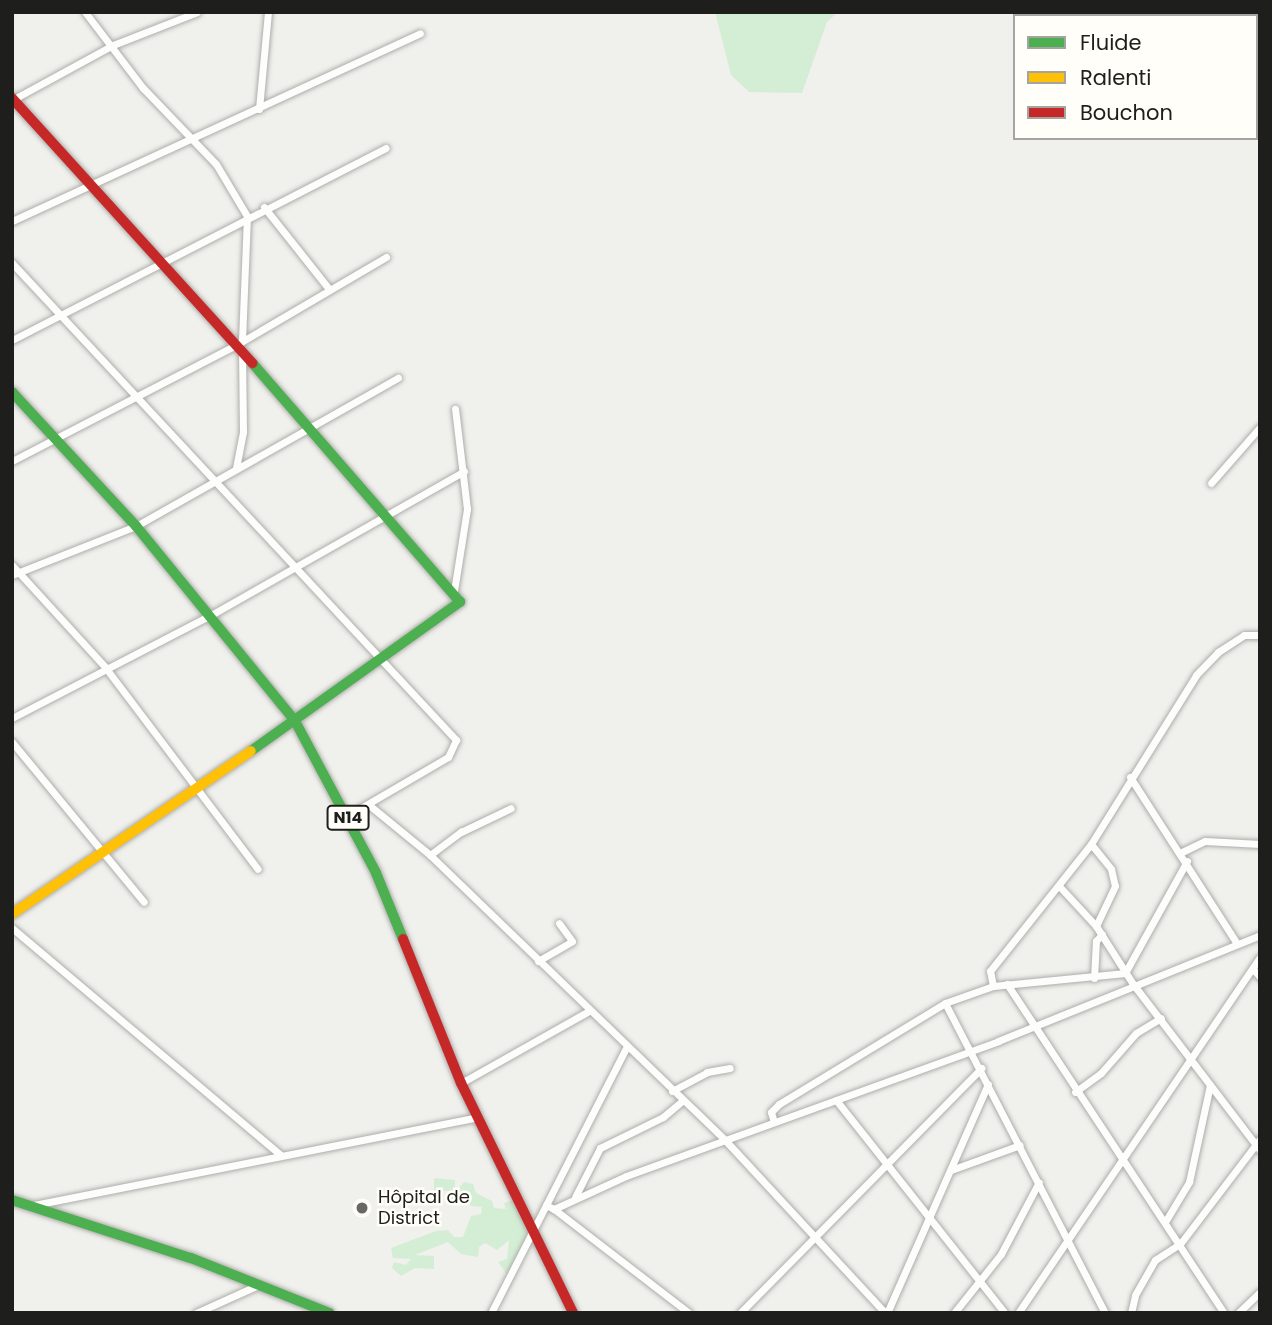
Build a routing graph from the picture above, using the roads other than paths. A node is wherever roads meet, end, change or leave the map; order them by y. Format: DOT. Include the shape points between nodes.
graph roads {
  1 [pos="85,12"];
  2 [pos="197,12"];
  3 [pos="268,12"];
  4 [pos="420,33"];
  5 [pos="113,45"];
  6 [pos="13,99"];
  7 [pos="259,109"];
  8 [pos="196,140"];
  9 [pos="385,148"];
  10 [pos="91,186"];
  11 [pos="264,207"];
  12 [pos="247,216"];
  13 [pos="12,221"];
  14 [pos="386,257"];
  15 [pos="162,261"];
  16 [pos="12,262"];
  17 [pos="329,289"];
  18 [pos="59,313"];
  19 [pos="12,340"];
  20 [pos="240,346"];
  21 [pos="398,378"];
  22 [pos="12,392"];
  23 [pos="135,398"];
  24 [pos="455,409"];
  25 [pos="1260,427"];
  26 [pos="312,428"];
  27 [pos="60,438"];
  28 [pos="12,461"];
  29 [pos="236,468"];
  30 [pos="464,471"];
  31 [pos="212,481"];
  32 [pos="1211,483"];
  33 [pos="388,516"];
  34 [pos="136,526"];
  35 [pos="12,565"];
  36 [pos="292,568"];
  37 [pos="16,574"];
  38 [pos="454,592"];
  39 [pos="211,615"];
  40 [pos="1260,635"];
  41 [pos="376,659"];
  42 [pos="105,667"];
  43 [pos="12,718"];
  44 [pos="295,721"];
  45 [pos="12,742"];
  46 [pos="1130,777"];
  47 [pos="196,787"];
  48 [pos="369,805"];
  49 [pos="511,808"];
  50 [pos="347,816"];
  51 [pos="1091,844"];
  52 [pos="1260,844"];
  53 [pos="103,852"];
  54 [pos="1182,852"];
  55 [pos="430,855"];
  56 [pos="1187,860"];
  57 [pos="258,869"];
  58 [pos="1060,887"];
  59 [pos="144,902"];
  60 [pos="12,914"];
  61 [pos="559,923"];
  62 [pos="1096,926"];
  63 [pos="12,928"];
  64 [pos="1102,934"];
  65 [pos="1260,935"];
  66 [pos="1236,942"];
  67 [pos="1260,957"];
  68 [pos="538,961"];
  69 [pos="1257,972"];
  70 [pos="1125,973"];
  71 [pos="1094,978"];
  72 [pos="1007,984"];
  73 [pos="1133,984"];
  74 [pos="993,986"];
  75 [pos="945,1003"];
  76 [pos="589,1011"];
  77 [pos="1161,1018"];
  78 [pos="1031,1026"];
  79 [pos="626,1048"];
  80 [pos="973,1049"];
  81 [pos="1190,1054"];
  82 [pos="730,1068"];
  83 [pos="982,1068"];
  84 [pos="461,1083"];
  85 [pos="988,1084"];
  86 [pos="1210,1085"];
  87 [pos="672,1091"];
  88 [pos="1075,1092"];
  89 [pos="835,1100"];
  90 [pos="682,1101"];
  91 [pos="477,1117"];
  92 [pos="774,1122"];
  93 [pos="725,1140"];
  94 [pos="1020,1144"];
  95 [pos="1258,1145"];
  96 [pos="281,1155"];
  97 [pos="1121,1158"];
  98 [pos="887,1164"];
  99 [pos="951,1170"];
  100 [pos="1040,1182"];
  101 [pos="575,1197"];
  102 [pos="12,1200"];
  103 [pos="34,1205"];
  104 [pos="550,1207"];
  105 [pos="929,1217"];
  106 [pos="1165,1222"];
  107 [pos="532,1231"];
  108 [pos="814,1239"];
  109 [pos="1066,1239"];
  110 [pos="1180,1244"];
  111 [pos="978,1280"];
  112 [pos="256,1286"];
  113 [pos="1260,1293"];
  114 [pos="196,1313"];
  115 [pos="329,1313"];
  116 [pos="491,1313"];
  117 [pos="573,1313"];
  118 [pos="689,1313"];
  119 [pos="740,1313"];
  120 [pos="886,1313"];
  121 [pos="954,1313"];
  122 [pos="1005,1313"];
  123 [pos="1018,1313"];
  124 [pos="1105,1313"];
  125 [pos="1131,1313"];
  126 [pos="1224,1313"];
  127 [pos="1238,1313"];
  1 -- 5 [label="street"];
  2 -- 5 [label="street"];
  3 -- 7 [label="street"];
  4 -- 7 [label="street"];
  5 -- 6 [label="street"];
  5 -- 8 [label="street" via="144,88"];
  6 -- 10 [label="main road"];
  7 -- 8 [label="street"];
  8 -- 10 [label="street"];
  8 -- 12 [label="street"];
  9 -- 11 [label="street"];
  10 -- 13 [label="street"];
  10 -- 15 [label="main road"];
  11 -- 12 [label="street"];
  11 -- 17 [label="street"];
  12 -- 15 [label="street"];
  12 -- 20 [label="street"];
  14 -- 17 [label="street"];
  15 -- 18 [label="street"];
  15 -- 20 [label="main road"];
  16 -- 18 [label="street"];
  17 -- 20 [label="street"];
  18 -- 19 [label="street"];
  18 -- 23 [label="street"];
  20 -- 23 [label="street"];
  20 -- 26 [label="main road"];
  20 -- 29 [label="street" via="243,432"];
  21 -- 26 [label="street"];
  22 -- 27 [label="main road, N14"];
  23 -- 27 [label="street"];
  23 -- 31 [label="street"];
  24 -- 30 [label="street"];
  25 -- 32 [label="street"];
  26 -- 29 [label="street"];
  26 -- 33 [label="main road"];
  27 -- 28 [label="street"];
  27 -- 34 [label="main road, N14"];
  29 -- 31 [label="street"];
  30 -- 33 [label="street"];
  30 -- 38 [label="street" via="466,530"];
  31 -- 34 [label="street"];
  31 -- 36 [label="street"];
  33 -- 36 [label="street"];
  33 -- 38 [label="main road"];
  34 -- 37 [label="street"];
  34 -- 39 [label="main road, N14"];
  35 -- 37 [label="street"];
  36 -- 39 [label="street"];
  36 -- 41 [label="street"];
  37 -- 42 [label="street"];
  38 -- 41 [label="main road" via="460,601 454,610"];
  39 -- 42 [label="street"];
  39 -- 44 [label="main road, N14"];
  40 -- 46 [label="street" via="1244,635 1218,652 1196,675"];
  41 -- 44 [label="main road"];
  41 -- 48 [label="street" via="456,740 456,746 448,757"];
  42 -- 43 [label="street"];
  42 -- 47 [label="street"];
  44 -- 47 [label="main road"];
  44 -- 50 [label="main road, N14"];
  45 -- 53 [label="street"];
  46 -- 51 [label="street"];
  46 -- 54 [label="street"];
  47 -- 53 [label="main road"];
  47 -- 57 [label="street"];
  48 -- 50 [label="street"];
  48 -- 55 [label="street"];
  49 -- 55 [label="street" via="461,832"];
  50 -- 84 [label="main road, N14" via="376,873"];
  51 -- 58 [label="street"];
  51 -- 62 [label="street" via="1111,869 1115,886"];
  52 -- 54 [label="street" via="1205,841"];
  53 -- 59 [label="street"];
  53 -- 60 [label="main road"];
  54 -- 56 [label="street"];
  55 -- 68 [label="street"];
  56 -- 66 [label="street"];
  56 -- 70 [label="street"];
  58 -- 62 [label="street"];
  58 -- 74 [label="street" via="990,971"];
  61 -- 68 [label="street" via="572,941"];
  62 -- 64 [label="street"];
  63 -- 96 [label="street"];
  64 -- 70 [label="street"];
  64 -- 71 [label="street" via="1096,941"];
  65 -- 66 [label="street"];
  66 -- 73 [label="street"];
  67 -- 69 [label="street"];
  68 -- 76 [label="street"];
  69 -- 81 [label="street"];
  70 -- 71 [label="street"];
  70 -- 73 [label="street"];
  71 -- 72 [label="street"];
  72 -- 74 [label="street"];
  72 -- 78 [label="street"];
  73 -- 77 [label="street"];
  73 -- 78 [label="street"];
  74 -- 75 [label="street"];
  75 -- 80 [label="street"];
  75 -- 92 [label="street" via="779,1104 771,1112"];
  76 -- 79 [label="street"];
  76 -- 84 [label="street"];
  77 -- 81 [label="street"];
  77 -- 88 [label="street" via="1136,1033 1101,1073"];
  78 -- 80 [label="street"];
  78 -- 88 [label="street"];
  79 -- 87 [label="street"];
  79 -- 104 [label="street"];
  80 -- 83 [label="street"];
  80 -- 89 [label="street"];
  81 -- 86 [label="street"];
  81 -- 97 [label="street"];
  82 -- 87 [label="street" via="706,1072"];
  83 -- 85 [label="street"];
  83 -- 98 [label="street"];
  84 -- 91 [label="main road, N14"];
  85 -- 94 [label="street"];
  85 -- 99 [label="street"];
  86 -- 95 [label="street"];
  86 -- 106 [label="street" via="1189,1182"];
  87 -- 90 [label="street"];
  88 -- 97 [label="street"];
  89 -- 92 [label="street"];
  89 -- 98 [label="street"];
  90 -- 93 [label="street"];
  90 -- 101 [label="street" via="654,1122 600,1147"];
  91 -- 96 [label="street"];
  91 -- 107 [label="main road, N14"];
  92 -- 93 [label="street"];
  93 -- 101 [label="street"];
  93 -- 108 [label="street"];
  94 -- 99 [label="street"];
  94 -- 100 [label="street"];
  95 -- 110 [label="street"];
  96 -- 103 [label="street"];
  97 -- 106 [label="street"];
  97 -- 109 [label="street"];
  98 -- 105 [label="street"];
  98 -- 108 [label="street"];
  99 -- 105 [label="street"];
  100 -- 109 [label="street"];
  100 -- 111 [label="street" via="1001,1254"];
  101 -- 104 [label="street"];
  102 -- 103 [label="main road"];
  103 -- 112 [label="main road" via="191,1258"];
  104 -- 107 [label="street"];
  104 -- 118 [label="street"];
  105 -- 111 [label="street"];
  105 -- 120 [label="street"];
  106 -- 110 [label="street"];
  107 -- 116 [label="street"];
  107 -- 117 [label="main road, N14"];
  108 -- 119 [label="street"];
  108 -- 120 [label="street"];
  109 -- 123 [label="street"];
  109 -- 124 [label="street"];
  110 -- 125 [label="street" via="1155,1260 1135,1295"];
  110 -- 126 [label="street"];
  111 -- 121 [label="street"];
  111 -- 122 [label="street"];
  112 -- 114 [label="street"];
  112 -- 115 [label="main road" via="306,1300"];
  113 -- 127 [label="street"];
}
